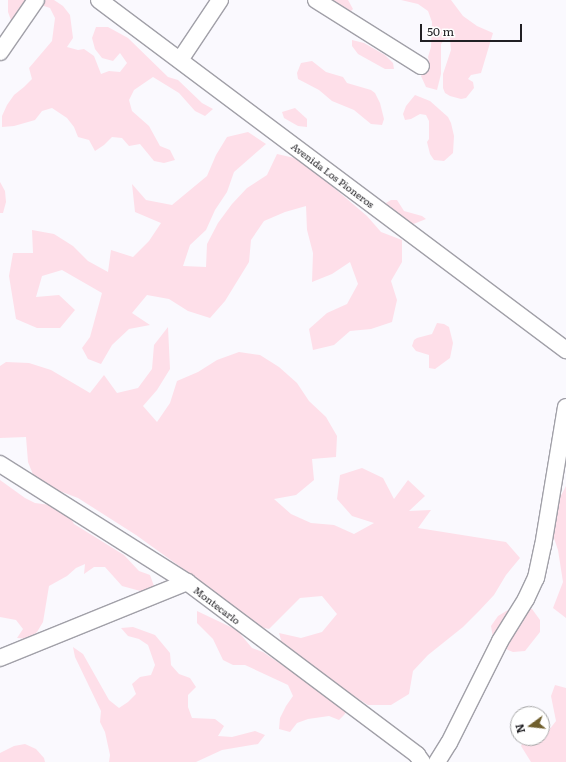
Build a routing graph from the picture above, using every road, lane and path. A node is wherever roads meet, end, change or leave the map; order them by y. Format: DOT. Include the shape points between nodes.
graph roads {
  1 [pos="36,0"];
  2 [pos="99,0"];
  3 [pos="220,0"];
  4 [pos="316,0"];
  5 [pos="0,52"];
  6 [pos="180,60"];
  7 [pos="421,66"];
  8 [pos="566,350"];
  9 [pos="566,407"];
  10 [pos="0,464"];
  11 [pos="187,582"];
  12 [pos="0,658"];
  13 [pos="422,762"];
  14 [pos="437,762"];
  1 -- 5 [label="street"];
  2 -- 6 [label="street, Avenida Los Pioneros"];
  3 -- 6 [label="street"];
  4 -- 7 [label="street"];
  6 -- 8 [label="street, Avenida Los Pioneros"];
  9 -- 14 [label="street" via="536,578"];
  10 -- 11 [label="street, Montecarlo"];
  11 -- 12 [label="street"];
  11 -- 13 [label="street, Montecarlo"];
}
